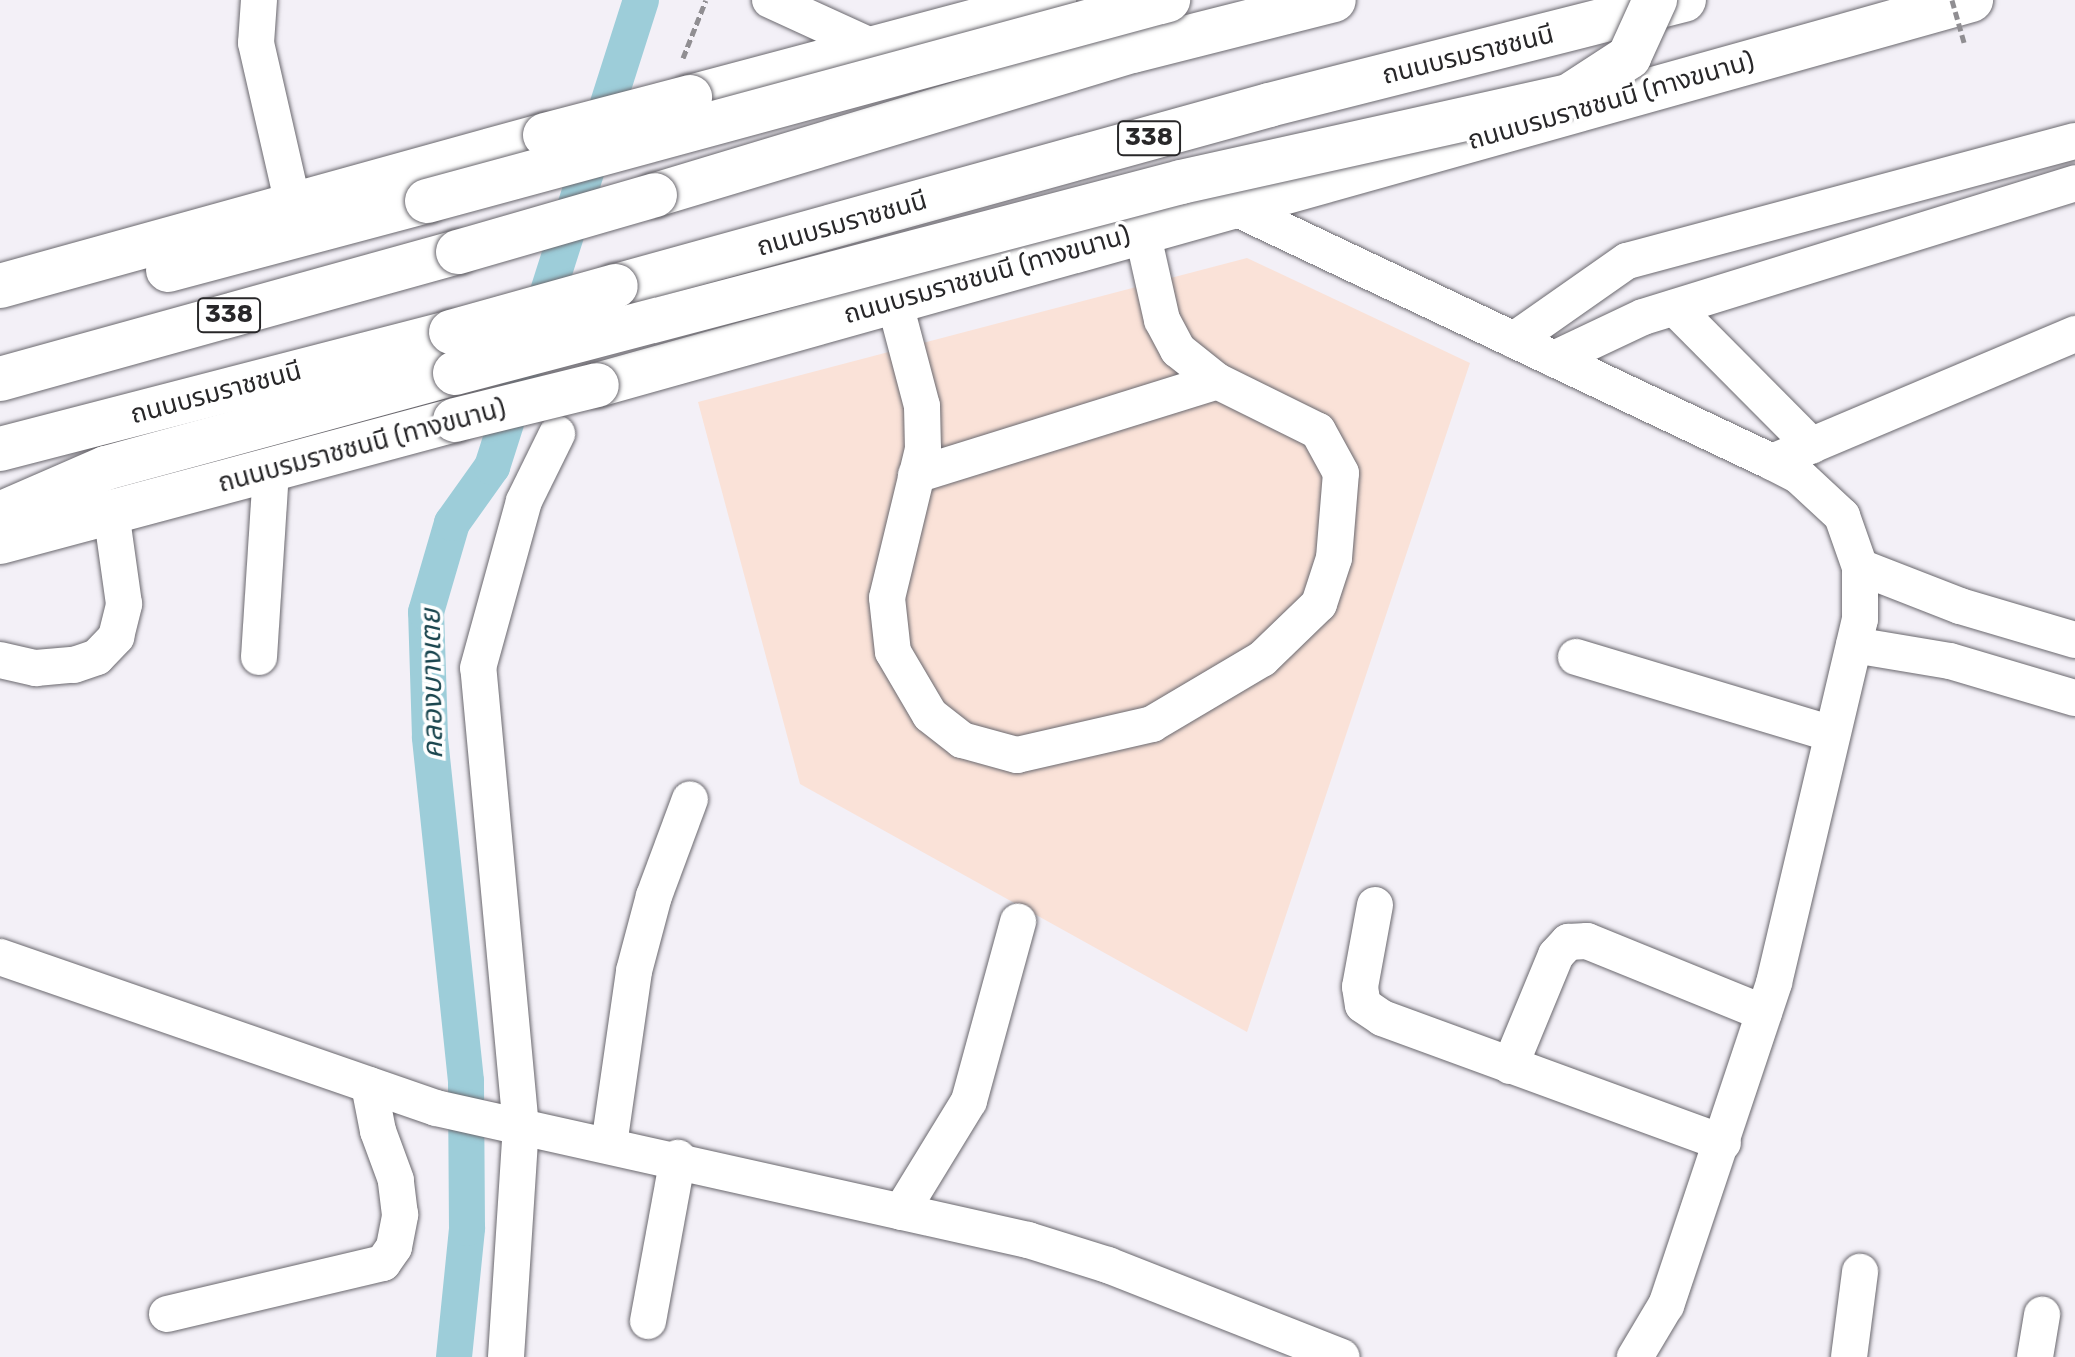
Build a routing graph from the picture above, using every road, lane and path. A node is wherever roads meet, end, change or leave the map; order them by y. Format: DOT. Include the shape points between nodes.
graph roads {
  1 [pos="259,0"];
  2 [pos="770,0"];
  3 [pos="1054,0"];
  4 [pos="1168,0"];
  5 [pos="1334,0"];
  6 [pos="1655,0"];
  7 [pos="1684,0"];
  8 [pos="1952,0"];
  9 [pos="1971,0"];
  10 [pos="1964,42"];
  11 [pos="875,48"];
  12 [pos="2075,141"];
  13 [pos="2075,183"];
  14 [pos="1852,199"];
  15 [pos="293,204"];
  16 [pos="1231,206"];
  17 [pos="1142,231"];
  18 [pos="1864,248"];
  19 [pos="0,286"];
  20 [pos="894,300"];
  21 [pos="1675,308"];
  22 [pos="0,316"];
  23 [pos="2075,334"];
  24 [pos="1514,340"];
  25 [pos="453,352"];
  26 [pos="1554,359"];
  27 [pos="0,379"];
  28 [pos="1217,381"];
  29 [pos="557,434"];
  30 [pos="1812,446"];
  31 [pos="0,449"];
  32 [pos="1772,462"];
  33 [pos="271,469"];
  34 [pos="916,475"];
  35 [pos="111,512"];
  36 [pos="0,514"];
  37 [pos="0,542"];
  38 [pos="1860,567"];
  39 [pos="1960,606"];
  40 [pos="2075,640"];
  41 [pos="1854,645"];
  42 [pos="259,657"];
  43 [pos="1576,657"];
  44 [pos="0,660"];
  45 [pos="1950,661"];
  46 [pos="2075,698"];
  47 [pos="1832,734"];
  48 [pos="690,799"];
  49 [pos="1375,905"];
  50 [pos="1018,922"];
  51 [pos="0,957"];
  52 [pos="1764,1013"];
  53 [pos="1510,1066"];
  54 [pos="369,1085"];
  55 [pos="510,1125"];
  56 [pos="1723,1143"];
  57 [pos="609,1145"];
  58 [pos="678,1158"];
  59 [pos="901,1212"];
  60 [pos="1860,1272"];
  61 [pos="167,1314"];
  62 [pos="2042,1315"];
  63 [pos="648,1321"];
  64 [pos="506,1357"];
  65 [pos="1341,1357"];
  66 [pos="1635,1357"];
  67 [pos="1849,1357"];
  68 [pos="2035,1357"];
  1 -- 15 [label="street" via="256,43"];
  2 -- 11 [label="street"];
  3 -- 11 [label="main road"];
  4 -- 22 [label="main road, bridge"];
  5 -- 27 [label="main road, 338, bridge" via="1133,51 655,195"];
  6 -- 25 [label="main road, bridge" via="1629,57 1569,96"];
  7 -- 25 [label="main road, ถนนบรมราชชนนี / 338, bridge" via="1269,105 616,286"];
  8 -- 10 [label="path, bridge"];
  9 -- 16 [label="main road, ถนนบรมราชชนนี (ทางขนาน)"];
  11 -- 15 [label="main road, bridge"];
  12 -- 14 [label="street"];
  13 -- 18 [label="street"];
  14 -- 18 [label="street"];
  14 -- 24 [label="street" via="1627,261"];
  15 -- 19 [label="main road"];
  16 -- 17 [label="main road, ถนนบรมราชชนนี (ทางขนาน)"];
  16 -- 24 [label="street"];
  17 -- 20 [label="main road, ถนนบรมราชชนนี (ทางขนาน)"];
  17 -- 28 [label="street" via="1162,320 1178,350"];
  18 -- 21 [label="street"];
  20 -- 33 [label="main road, ถนนบรมราชชนนี (ทางขนาน), bridge" via="597,385"];
  20 -- 34 [label="street" via="922,406 923,449"];
  21 -- 26 [label="street"];
  21 -- 30 [label="street"];
  23 -- 30 [label="street"];
  24 -- 26 [label="street"];
  25 -- 31 [label="main road, ถนนบรมราชชนนี / 338"];
  25 -- 36 [label="main road" via="106,468"];
  26 -- 32 [label="street"];
  28 -- 34 [label="street"];
  28 -- 34 [label="street" via="1318,431 1341,473 1334,558 1319,604 1262,659 1152,724 1017,755 962,740 930,715 893,652 887,598"];
  29 -- 55 [label="street" via="524,501 478,668"];
  30 -- 32 [label="street"];
  32 -- 38 [label="street" via="1799,476 1842,516"];
  33 -- 35 [label="main road, ถนนบรมราชชนนี (ทางขนาน)"];
  33 -- 42 [label="street"];
  35 -- 37 [label="main road, ถนนบรมราชชนนี (ทางขนาน)"];
  35 -- 44 [label="street" via="124,604 116,637 97,657 74,665 36,668"];
  38 -- 39 [label="street"];
  38 -- 41 [label="street"];
  39 -- 40 [label="street"];
  39 -- 45 [label="street"];
  41 -- 45 [label="street"];
  41 -- 47 [label="street"];
  43 -- 47 [label="street"];
  45 -- 46 [label="street"];
  47 -- 52 [label="street"];
  48 -- 57 [label="street" via="654,896 634,971"];
  49 -- 53 [label="street" via="1360,987 1363,1005 1382,1018"];
  50 -- 59 [label="street" via="969,1101"];
  51 -- 54 [label="street"];
  52 -- 53 [label="street" via="1587,941 1568,942 1556,955"];
  52 -- 56 [label="street"];
  53 -- 56 [label="street"];
  54 -- 55 [label="street"];
  54 -- 61 [label="street" via="396,1180 400,1215 394,1247 383,1263"];
  55 -- 57 [label="street"];
  55 -- 64 [label="street"];
  56 -- 66 [label="street" via="1666,1305"];
  57 -- 58 [label="street"];
  58 -- 59 [label="street"];
  58 -- 63 [label="street"];
  59 -- 65 [label="street" via="1028,1240 1108,1265"];
  60 -- 67 [label="street"];
  62 -- 68 [label="street"];
}
